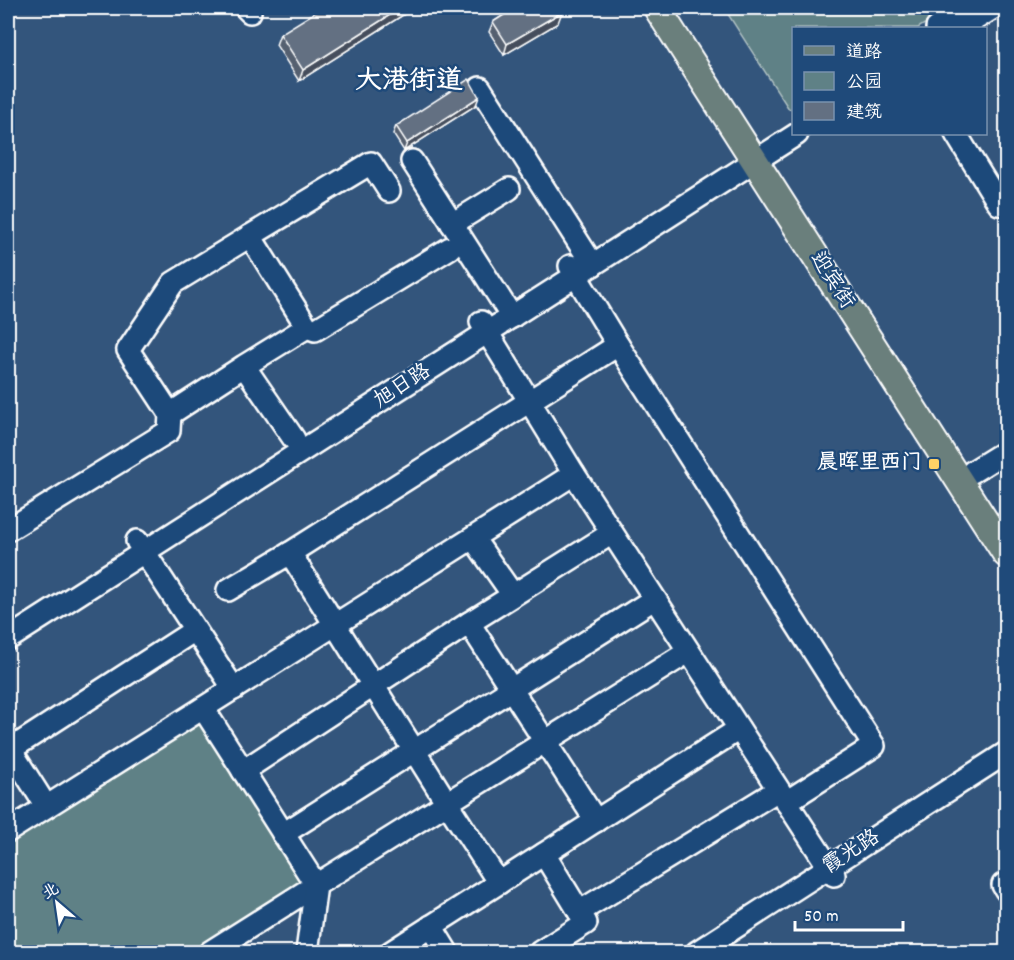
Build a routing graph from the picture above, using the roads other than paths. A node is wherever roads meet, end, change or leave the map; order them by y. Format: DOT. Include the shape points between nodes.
graph roads {
  1 [pos="657,8"];
  2 [pos="675,8"];
  3 [pos="970,8"];
  4 [pos="993,8"];
  5 [pos="939,27"];
  6 [pos="962,27"];
  7 [pos="480,88"];
  8 [pos="792,123"];
  9 [pos="795,135"];
  10 [pos="957,135"];
  11 [pos="757,152"];
  12 [pos="412,162"];
  13 [pos="509,189"];
  14 [pos="389,191"];
  15 [pos="1004,206"];
  16 [pos="452,224"];
  17 [pos="250,236"];
  18 [pos="450,248"];
  19 [pos="581,265"];
  20 [pos="508,312"];
  21 [pos="307,327"];
  22 [pos="484,327"];
  23 [pos="618,345"];
  24 [pos="244,366"];
  25 [pos="530,402"];
  26 [pos="170,414"];
  27 [pos="294,439"];
  28 [pos="1006,451"];
  29 [pos="972,472"];
  30 [pos="574,474"];
  31 [pos="1006,527"];
  32 [pos="8,530"];
  33 [pos="612,533"];
  34 [pos="473,538"];
  35 [pos="140,546"];
  36 [pos="290,553"];
  37 [pos="1006,554"];
  38 [pos="228,590"];
  39 [pos="513,595"];
  40 [pos="654,599"];
  41 [pos="8,622"];
  42 [pos="469,623"];
  43 [pos="335,625"];
  44 [pos="195,630"];
  45 [pos="8,639"];
  46 [pos="688,652"];
  47 [pos="373,686"];
  48 [pos="234,689"];
  49 [pos="511,689"];
  50 [pos="203,708"];
  51 [pos="739,729"];
  52 [pos="545,742"];
  53 [pos="8,749"];
  54 [pos="414,751"];
  55 [pos="1006,753"];
  56 [pos="1006,766"];
  57 [pos="243,771"];
  58 [pos="782,796"];
  59 [pos="447,804"];
  60 [pos="46,806"];
  61 [pos="596,821"];
  62 [pos="8,831"];
  63 [pos="283,834"];
  64 [pos="544,854"];
  65 [pos="831,871"];
  66 [pos="499,883"];
  67 [pos="316,885"];
  68 [pos="579,912"];
  69 [pos="431,926"];
  70 [pos="710,951"];
  71 [pos="210,952"];
  72 [pos="307,952"];
  73 [pos="391,952"];
  74 [pos="447,952"];
  75 [pos="540,952"];
  1 -- 11 [label="main road, 迎宾街"];
  2 -- 11 [label="main road, 迎宾街"];
  3 -- 5 [label="street"];
  4 -- 6 [label="street"];
  7 -- 19 [label="street"];
  8 -- 11 [label="street, 旭日路"];
  9 -- 11 [label="street, 旭日路"];
  10 -- 15 [label="street"];
  11 -- 19 [label="street, 旭日路"];
  11 -- 29 [label="main road, 迎宾街"];
  11 -- 37 [label="main road, 迎宾街"];
  12 -- 16 [label="street"];
  13 -- 16 [label="street"];
  14 -- 17 [label="street" via="371,163"];
  16 -- 20 [label="street"];
  17 -- 21 [label="street"];
  17 -- 26 [label="street" via="173,283 128,350"];
  18 -- 21 [label="street" via="315,330"];
  19 -- 20 [label="street, 旭日路"];
  19 -- 23 [label="street"];
  20 -- 22 [label="street, 旭日路"];
  21 -- 24 [label="street"];
  22 -- 25 [label="street"];
  22 -- 27 [label="street, 旭日路"];
  22 -- 35 [label="street, 旭日路"];
  23 -- 25 [label="street"];
  23 -- 58 [label="street" via="874,746"];
  24 -- 26 [label="street"];
  24 -- 27 [label="street"];
  25 -- 30 [label="street"];
  25 -- 36 [label="street"];
  26 -- 32 [label="street" via="169,430"];
  27 -- 35 [label="street, 旭日路"];
  28 -- 29 [label="street"];
  29 -- 31 [label="main road, 迎宾街"];
  30 -- 33 [label="street"];
  30 -- 34 [label="street"];
  33 -- 39 [label="street"];
  33 -- 40 [label="street"];
  34 -- 39 [label="street"];
  34 -- 43 [label="street"];
  35 -- 41 [label="street, 旭日路"];
  35 -- 44 [label="street"];
  35 -- 45 [label="street, 旭日路"];
  36 -- 38 [label="street"];
  36 -- 43 [label="street"];
  39 -- 42 [label="street"];
  40 -- 46 [label="street"];
  40 -- 49 [label="street"];
  42 -- 47 [label="street"];
  42 -- 49 [label="street"];
  43 -- 47 [label="street"];
  43 -- 48 [label="street"];
  44 -- 48 [label="street"];
  44 -- 53 [label="street"];
  46 -- 51 [label="street"];
  46 -- 52 [label="street"];
  47 -- 54 [label="street"];
  47 -- 57 [label="street"];
  48 -- 50 [label="street"];
  49 -- 52 [label="street"];
  49 -- 54 [label="street"];
  50 -- 57 [label="street"];
  50 -- 60 [label="street"];
  51 -- 58 [label="street"];
  51 -- 61 [label="street"];
  52 -- 59 [label="street"];
  52 -- 61 [label="street"];
  53 -- 60 [label="street"];
  54 -- 59 [label="street"];
  54 -- 63 [label="street"];
  55 -- 65 [label="street, 霞光路"];
  56 -- 65 [label="street, 霞光路"];
  57 -- 63 [label="street"];
  58 -- 65 [label="street"];
  58 -- 68 [label="street"];
  59 -- 66 [label="street"];
  59 -- 67 [label="street"];
  60 -- 62 [label="street"];
  61 -- 64 [label="street"];
  63 -- 67 [label="street"];
  64 -- 66 [label="street"];
  64 -- 68 [label="street"];
  65 -- 70 [label="street, 霞光路"];
  66 -- 69 [label="street"];
  67 -- 71 [label="street"];
  67 -- 72 [label="street"];
  68 -- 75 [label="street" via="586,923"];
  69 -- 73 [label="street"];
  69 -- 74 [label="street"];
}
